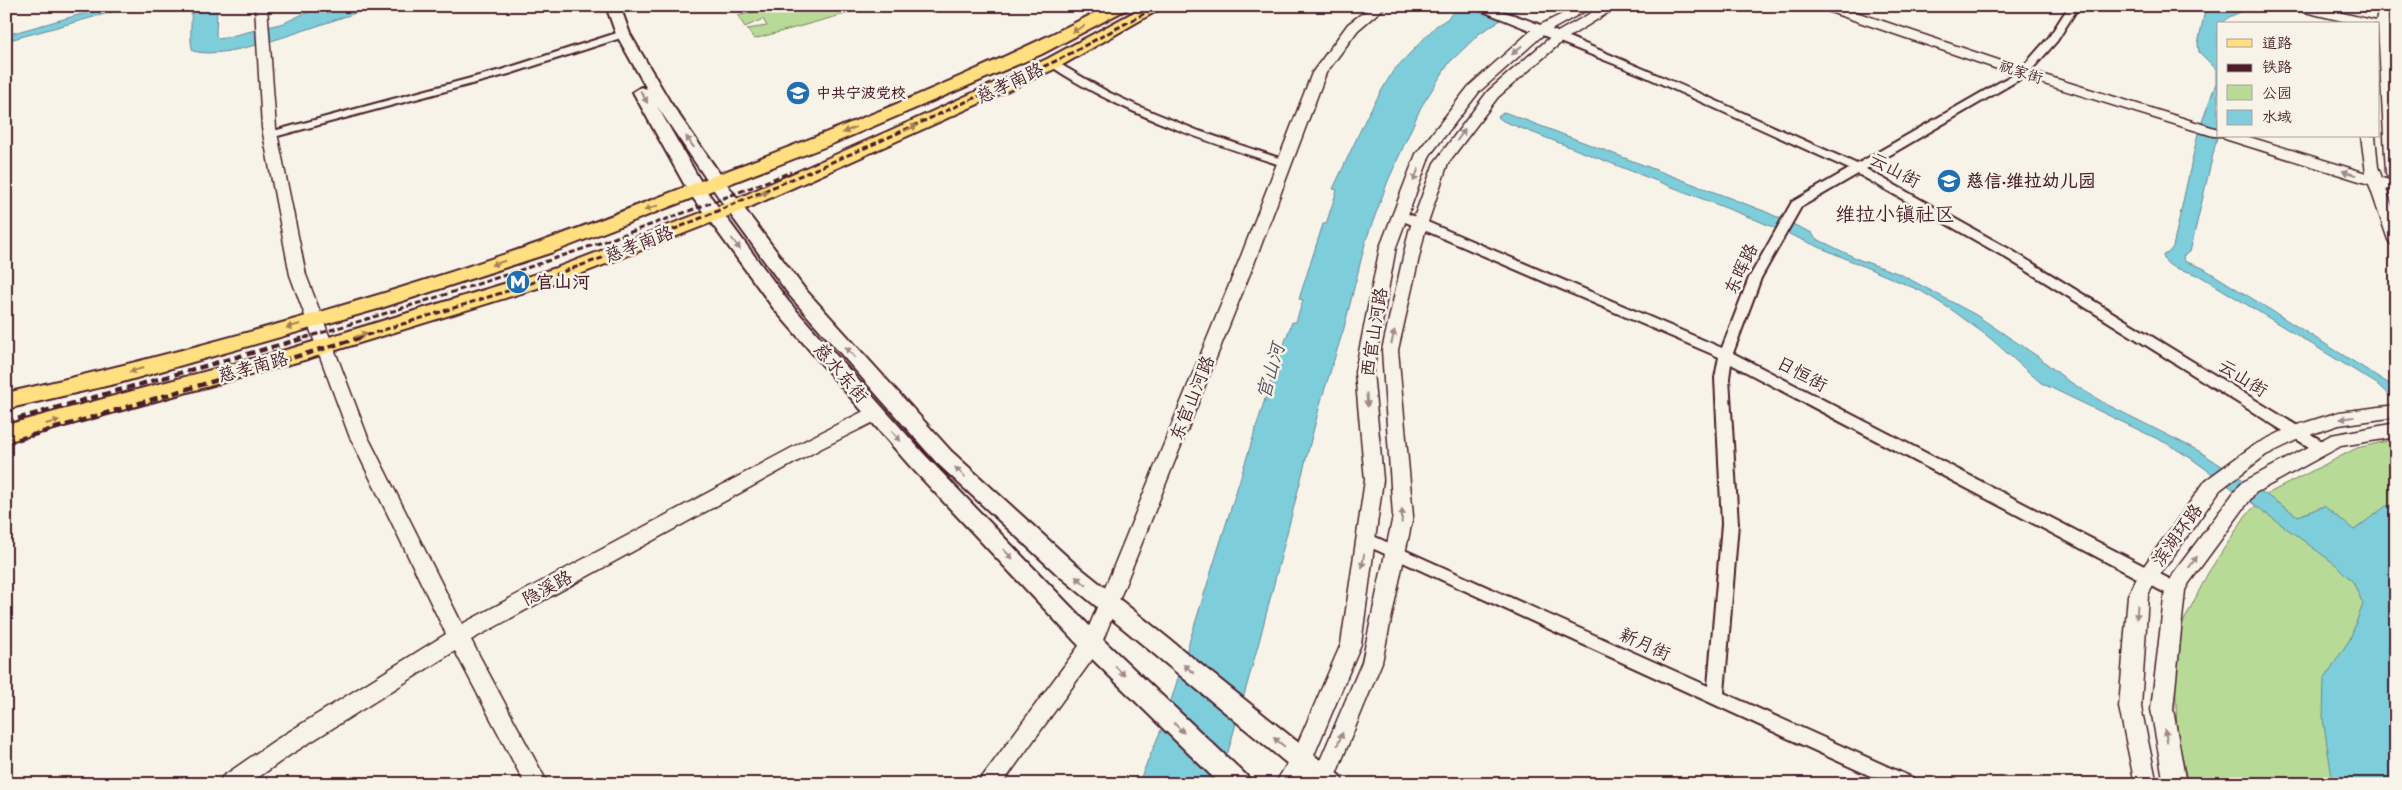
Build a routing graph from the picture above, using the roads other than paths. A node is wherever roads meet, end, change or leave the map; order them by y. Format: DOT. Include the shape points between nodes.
graph roads {
  1 [pos="261,6"];
  2 [pos="600,6"];
  3 [pos="613,6"];
  4 [pos="1121,6"];
  5 [pos="1157,6"];
  6 [pos="1380,6"];
  7 [pos="1475,6"];
  8 [pos="1588,6"];
  9 [pos="1613,6"];
  10 [pos="1825,6"];
  11 [pos="1858,6"];
  12 [pos="2074,6"];
  13 [pos="2296,6"];
  14 [pos="2342,6"];
  15 [pos="2396,17"];
  16 [pos="1505,18"];
  17 [pos="2356,18"];
  18 [pos="2373,22"];
  19 [pos="2382,24"];
  20 [pos="1539,30"];
  21 [pos="618,36"];
  22 [pos="1559,37"];
  23 [pos="1053,63"];
  24 [pos="2026,69"];
  25 [pos="2217,122"];
  26 [pos="2217,133"];
  27 [pos="270,135"];
  28 [pos="2238,138"];
  29 [pos="2273,138"];
  30 [pos="2368,138"];
  31 [pos="1284,163"];
  32 [pos="1858,169"];
  33 [pos="2374,174"];
  34 [pos="2395,179"];
  35 [pos="718,182"];
  36 [pos="697,191"];
  37 [pos="734,207"];
  38 [pos="714,215"];
  39 [pos="1400,215"];
  40 [pos="1420,224"];
  41 [pos="2396,240"];
  42 [pos="315,320"];
  43 [pos="325,346"];
  44 [pos="1726,355"];
  45 [pos="6,401"];
  46 [pos="2396,411"];
  47 [pos="876,413"];
  48 [pos="2396,430"];
  49 [pos="2297,432"];
  50 [pos="6,434"];
  51 [pos="2322,448"];
  52 [pos="1366,539"];
  53 [pos="1395,552"];
  54 [pos="2148,576"];
  55 [pos="2175,590"];
  56 [pos="1110,603"];
  57 [pos="458,637"];
  58 [pos="1092,644"];
  59 [pos="1714,698"];
  60 [pos="1301,760"];
  61 [pos="1230,777"];
  62 [pos="1325,782"];
  63 [pos="230,784"];
  64 [pos="537,784"];
  65 [pos="988,784"];
  66 [pos="1286,784"];
  67 [pos="1907,784"];
  68 [pos="2146,784"];
  69 [pos="2175,784"];
  1 -- 27 [label="street"];
  2 -- 21 [label="main road, 慈水东街"];
  3 -- 21 [label="main road, 慈水东街"];
  4 -- 35 [label="main road, 慈孝南路, one-way" via="1026,54 826,140"];
  5 -- 23 [label="main road, 慈孝南路"];
  6 -- 31 [label="street, 东官山河路" via="1353,27 1319,73"];
  7 -- 16 [label="street, 云山街"];
  8 -- 20 [label="street, 西官山河路"];
  9 -- 22 [label="street, 西官山河路"];
  10 -- 24 [label="street, 祝家街"];
  11 -- 24 [label="street, 祝家街"];
  12 -- 24 [label="street, 东晖路" via="2053,40"];
  13 -- 17 [label="street"];
  14 -- 17 [label="street"];
  15 -- 19 [label="street"];
  16 -- 20 [label="street, 云山街"];
  17 -- 18 [label="street"];
  19 -- 34 [label="street"];
  20 -- 22 [label="street, 云山街"];
  20 -- 39 [label="street, 西官山河路, one-way" via="1474,89 1423,154"];
  21 -- 27 [label="street" via="506,72"];
  35 -- 21 [label="main road, 慈水东街, one-way"];
  21 -- 36 [label="main road, 慈水东街, one-way" via="619,54"];
  22 -- 32 [label="street, 云山街"];
  40 -- 22 [label="street, 西官山河路, one-way" via="1441,164 1463,132 1493,94"];
  23 -- 31 [label="street" via="1104,94"];
  37 -- 23 [label="main road, 慈孝南路, one-way"];
  24 -- 25 [label="street, 祝家街"];
  24 -- 26 [label="street, 祝家街"];
  24 -- 32 [label="street, 东晖路"];
  27 -- 42 [label="street" via="298,275"];
  33 -- 28 [label="street, one-way"];
  29 -- 33 [label="street"];
  30 -- 33 [label="street"];
  31 -- 56 [label="street, 东官山河路"];
  32 -- 44 [label="street, 东晖路" via="1796,205 1755,278"];
  32 -- 49 [label="street, 云山街" via="2006,253"];
  33 -- 34 [label="street"];
  33 -- 41 [label="street"];
  35 -- 36 [label="main road, 慈孝南路"];
  35 -- 37 [label="main road, 慈水东街"];
  36 -- 38 [label="main road, 慈水东街"];
  36 -- 42 [label="main road, 慈孝南路, one-way" via="546,246"];
  37 -- 38 [label="main road, 慈孝南路"];
  56 -- 37 [label="main road, 慈水东街, one-way" via="1065,568 944,457 797,292"];
  43 -- 38 [label="main road, 慈孝南路, one-way" via="563,272"];
  38 -- 47 [label="main road, 慈水东街, one-way" via="782,305"];
  39 -- 40 [label="street, 日恒街"];
  39 -- 52 [label="street, 西官山河路, one-way" via="1388,247 1364,372 1374,480"];
  40 -- 44 [label="street, 日恒街"];
  53 -- 40 [label="street, 西官山河路, one-way" via="1403,516 1390,350"];
  42 -- 43 [label="street"];
  42 -- 45 [label="main road, 慈孝南路, one-way" via="119,375"];
  50 -- 43 [label="main road, 慈孝南路, one-way"];
  43 -- 57 [label="street" via="358,435"];
  44 -- 54 [label="street, 日恒街"];
  44 -- 59 [label="street, 东晖路" via="1722,378 1730,524"];
  46 -- 49 [label="street, 滨湖环路, one-way" via="2339,419"];
  47 -- 57 [label="street, 隐溪路"];
  47 -- 58 [label="main road, 慈水东街, one-way" via="916,460"];
  48 -- 51 [label="street, 滨湖环路" via="2337,440"];
  49 -- 51 [label="street, 云山街"];
  49 -- 54 [label="street, 滨湖环路" via="2260,450 2213,485"];
  55 -- 51 [label="street, 滨湖环路, one-way" via="2248,488"];
  52 -- 53 [label="street, 新月街"];
  52 -- 60 [label="street, 西官山河路, one-way" via="1351,644"];
  53 -- 59 [label="street, 新月街"];
  62 -- 53 [label="street, 西官山河路, one-way" via="1372,662"];
  54 -- 55 [label="street, 日恒街"];
  54 -- 68 [label="street, 滨湖环路, one-way" via="2138,595 2130,707"];
  69 -- 55 [label="street, 滨湖环路, one-way" via="2162,709"];
  56 -- 58 [label="street, 东官山河路"];
  60 -- 56 [label="main road, 慈水东街, one-way"];
  57 -- 63 [label="street, 隐溪路"];
  57 -- 64 [label="street"];
  58 -- 61 [label="main road, 慈水东街, one-way"];
  58 -- 65 [label="street, 东官山河路" via="1024,740"];
  59 -- 67 [label="street, 新月街"];
  60 -- 62 [label="main road, 慈水东街"];
  60 -- 66 [label="street, 西官山河路"];
}
